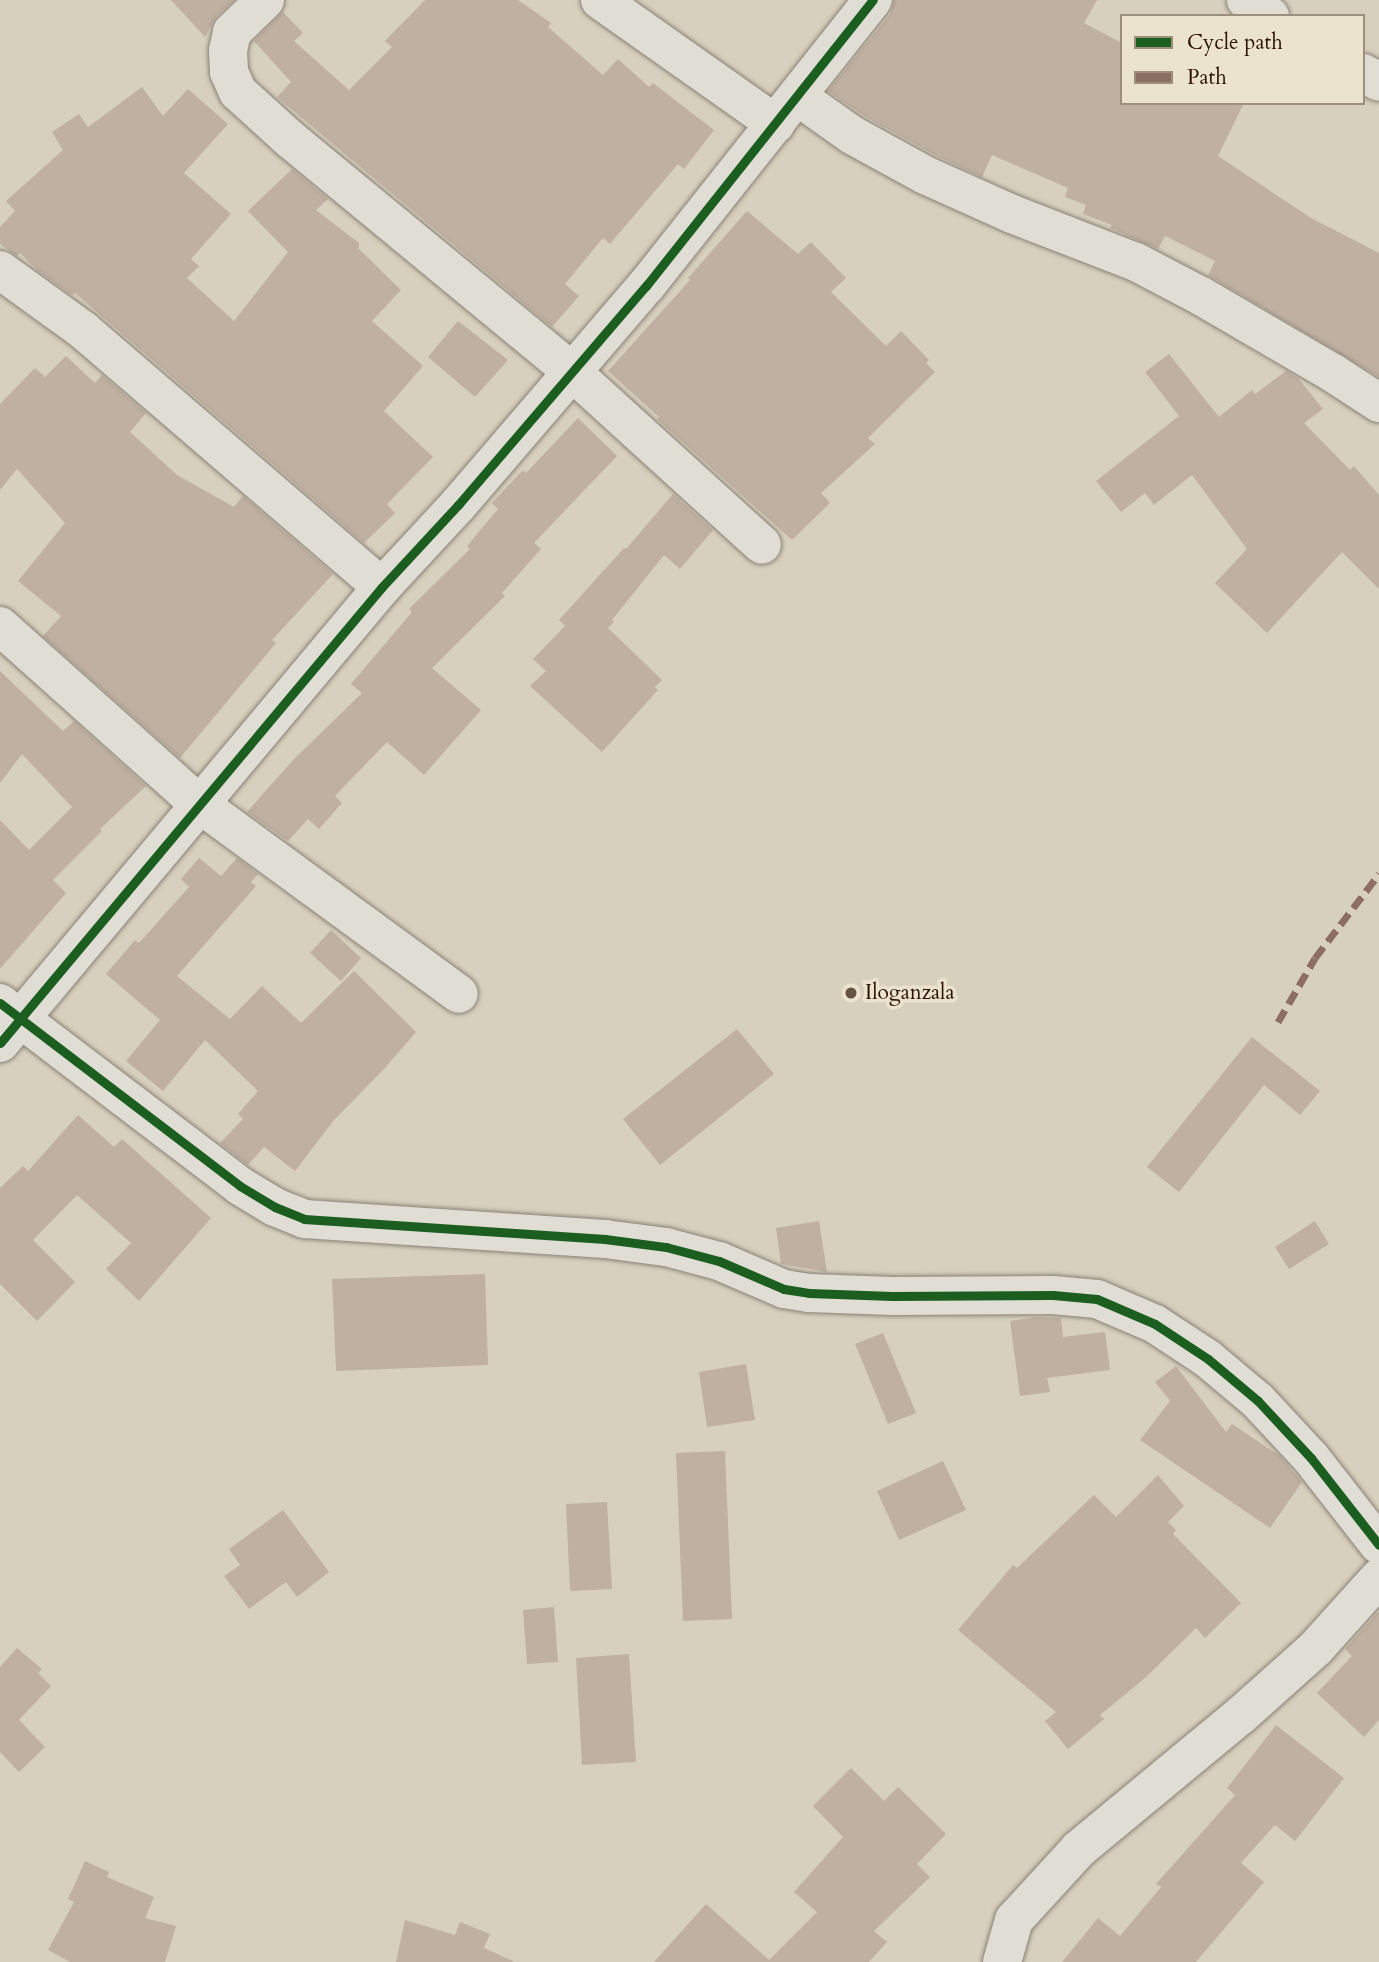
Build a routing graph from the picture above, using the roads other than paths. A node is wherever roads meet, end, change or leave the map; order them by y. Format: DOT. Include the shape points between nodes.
graph roads {
  1 [pos="265,0"];
  2 [pos="600,0"];
  3 [pos="873,0"];
  4 [pos="1246,0"];
  5 [pos="1267,14"];
  6 [pos="787,110"];
  7 [pos="0,270"];
  8 [pos="571,371"];
  9 [pos="1379,403"];
  10 [pos="762,545"];
  11 [pos="382,587"];
  12 [pos="0,626"];
  13 [pos="198,803"];
  14 [pos="459,994"];
  15 [pos="7,1022"];
  16 [pos="1379,1545"];
  17 [pos="1379,1578"];
  18 [pos="1002,1962"];
  1 -- 8 [label="street" via="232,32 229,72 237,92"];
  2 -- 6 [label="street"];
  3 -- 6 [label="street"];
  4 -- 5 [label="street"];
  6 -- 8 [label="street" via="646,286"];
  6 -- 9 [label="street" via="852,135 925,175 1012,214 1136,262"];
  7 -- 11 [label="street" via="83,330"];
  8 -- 10 [label="street"];
  8 -- 11 [label="street"];
  11 -- 13 [label="street"];
  12 -- 13 [label="street"];
  13 -- 14 [label="street"];
  13 -- 15 [label="street"];
  15 -- 16 [label="street" via="240,1186 304,1219 666,1247 719,1261 784,1289 809,1293 1097,1299 1155,1324 1208,1359 1258,1401 1311,1458"];
  17 -- 18 [label="street" via="1315,1649 1079,1849 1014,1920"];
}
